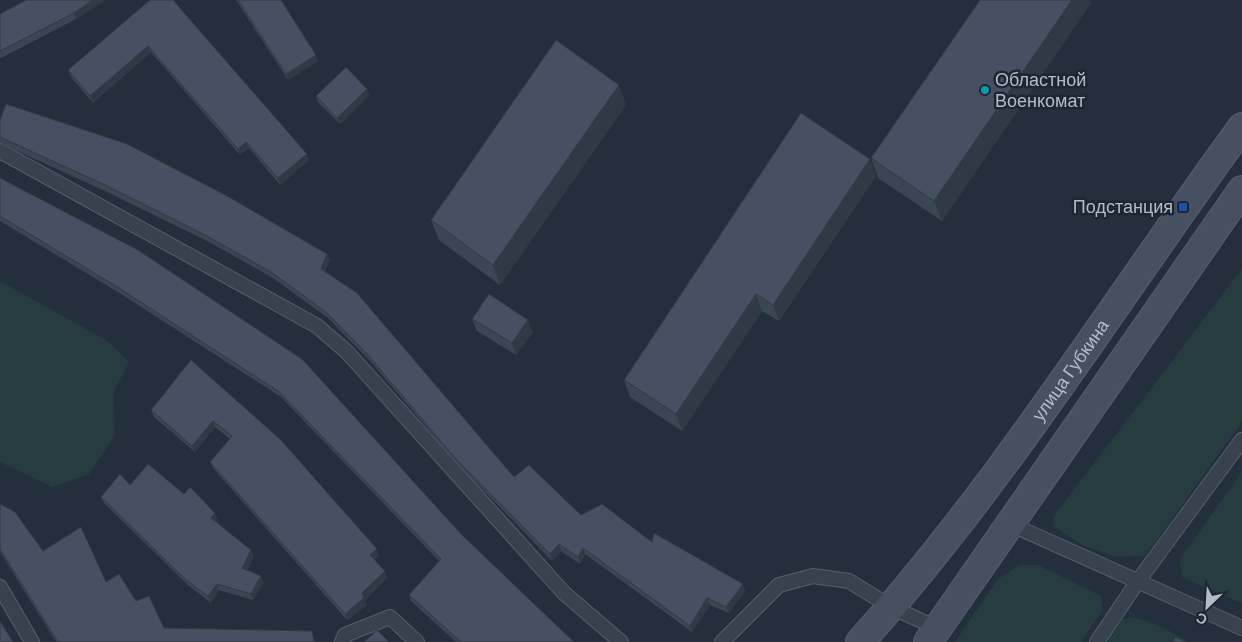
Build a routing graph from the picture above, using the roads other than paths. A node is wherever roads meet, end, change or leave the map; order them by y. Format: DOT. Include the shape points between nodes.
graph roads {
  1 [pos="1242,127"];
  2 [pos="0,152"];
  3 [pos="1242,190"];
  4 [pos="1242,440"];
  5 [pos="1010,524"];
  6 [pos="1138,580"];
  7 [pos="0,587"];
  8 [pos="891,607"];
  9 [pos="1242,628"];
  10 [pos="932,635"];
  11 [pos="32,642"];
  12 [pos="342,642"];
  13 [pos="416,642"];
  14 [pos="621,642"];
  15 [pos="722,642"];
  16 [pos="860,642"];
  17 [pos="1098,642"];
  1 -- 8 [label="main road, улица Губкина" via="992,482"];
  2 -- 14 [label="lane" via="317,326 347,352 564,593"];
  3 -- 5 [label="main road"];
  4 -- 6 [label="lane"];
  5 -- 6 [label="lane"];
  5 -- 10 [label="main road"];
  6 -- 9 [label="lane"];
  6 -- 17 [label="lane"];
  7 -- 11 [label="lane"];
  8 -- 10 [label="lane"];
  8 -- 15 [label="lane" via="849,581 814,576 779,585"];
  8 -- 16 [label="main road, улица Губкина"];
  12 -- 13 [label="lane" via="345,635 390,617"];
}
